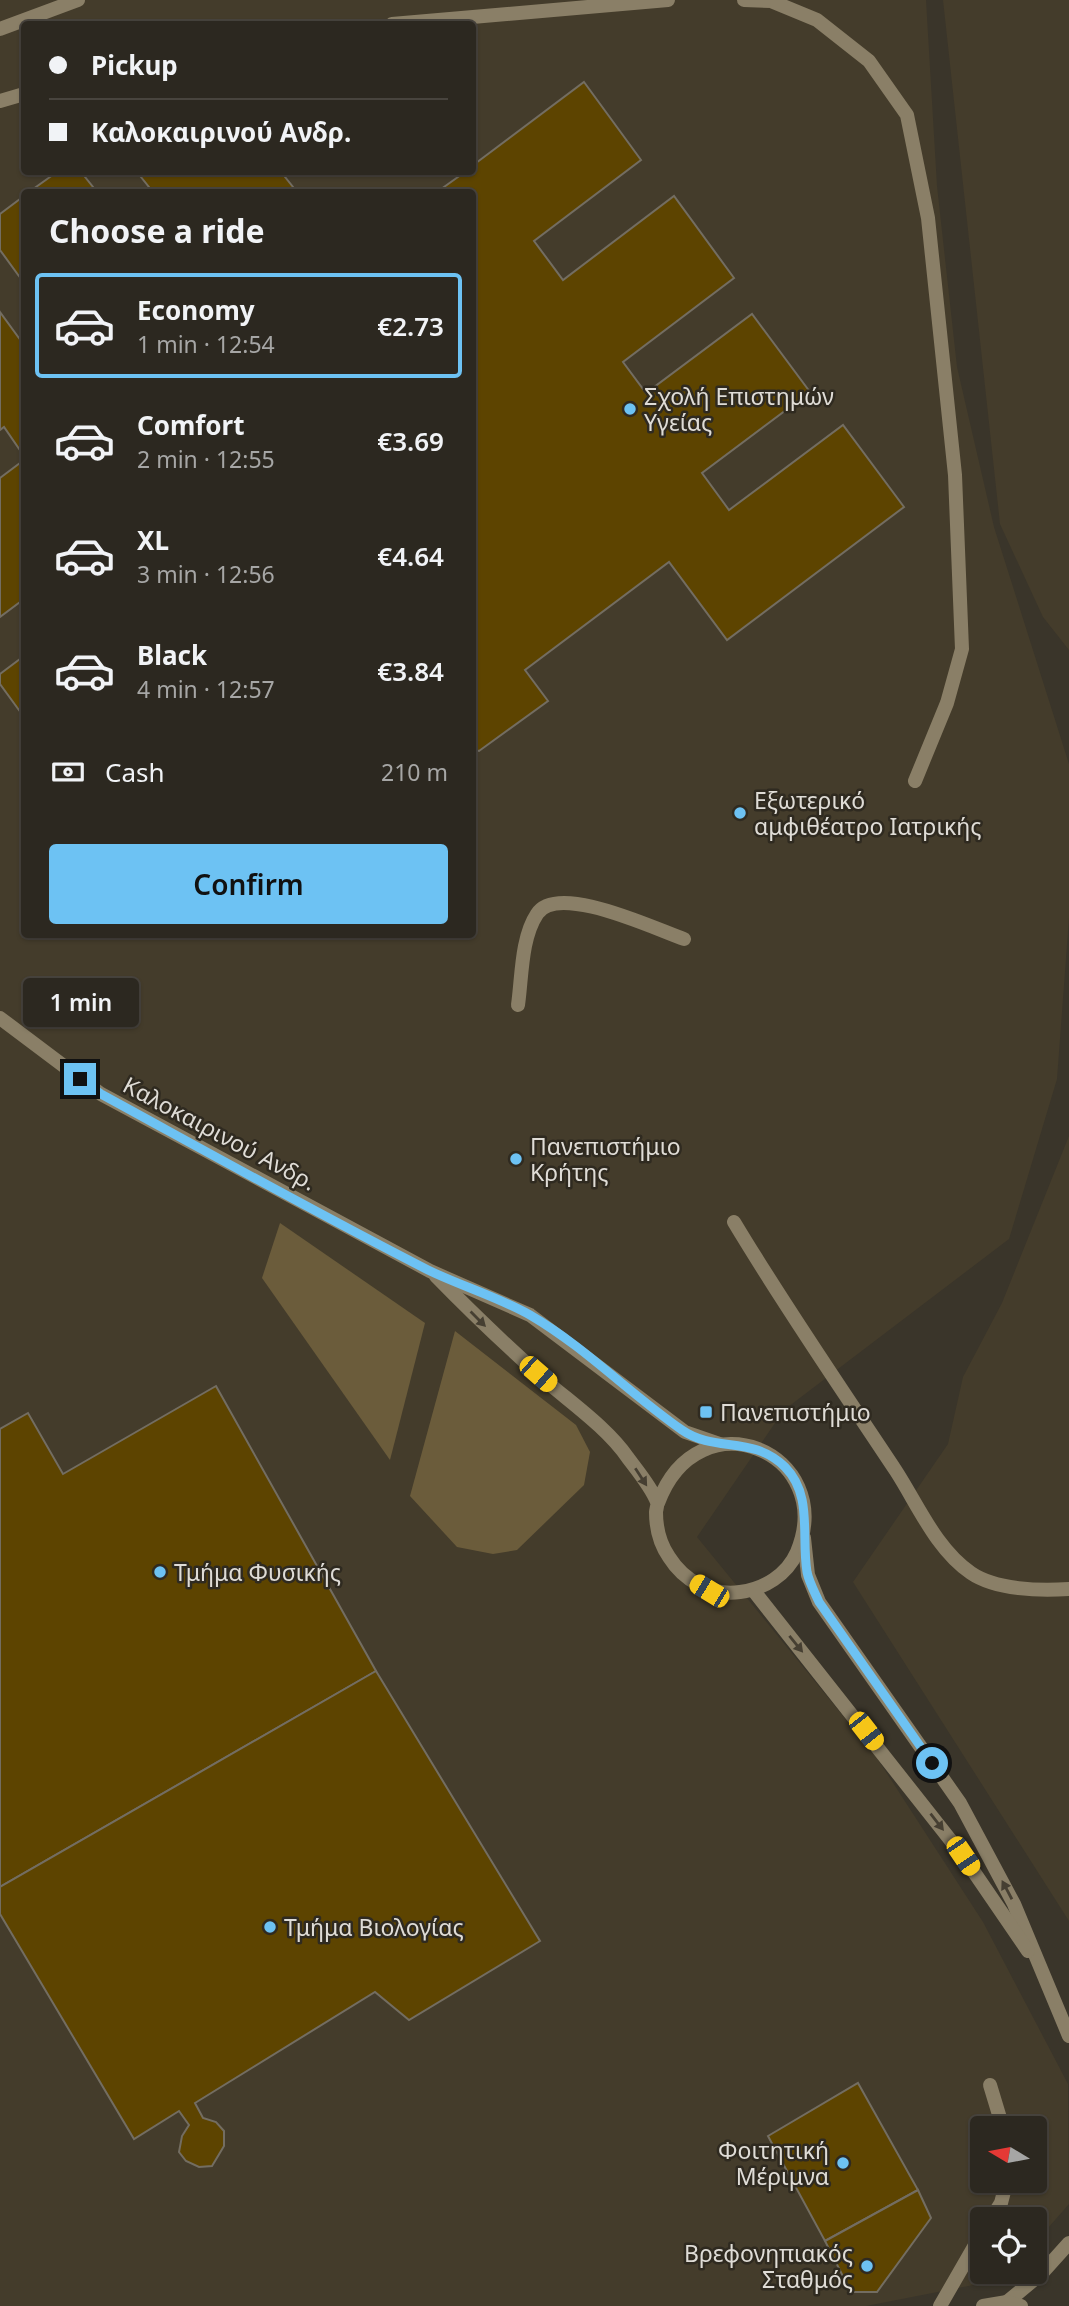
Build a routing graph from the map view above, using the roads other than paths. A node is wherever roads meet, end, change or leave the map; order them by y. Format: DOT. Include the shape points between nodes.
graph roads {
  1 [pos="78,0"];
  2 [pos="668,0"];
  3 [pos="744,0"];
  4 [pos="21,21"];
  5 [pos="22,21"];
  6 [pos="426,21"];
  7 [pos="0,29"];
  8 [pos="21,95"];
  9 [pos="0,101"];
  10 [pos="915,781"];
  11 [pos="684,939"];
  12 [pos="518,1004"];
  13 [pos="0,1018"];
  14 [pos="734,1222"];
  15 [pos="430,1270"];
  16 [pos="720,1444"];
  17 [pos="657,1503"];
  18 [pos="803,1536"];
  19 [pos="1069,1589"];
  20 [pos="753,1590"];
  21 [pos="1044,1975"];
  22 [pos="1069,2036"];
  23 [pos="990,2085"];
  24 [pos="999,2116"];
  25 [pos="1069,2244"];
  26 [pos="970,2254"];
  27 [pos="1014,2304"];
  28 [pos="940,2306"];
  29 [pos="982,2306"];
  1 -- 5 [label="street"];
  2 -- 6 [label="street"];
  3 -- 10 [label="street" via="771,1 817,20 869,61 907,115 928,219 955,475 962,649 947,703"];
  4 -- 7 [label="street"];
  8 -- 9 [label="street"];
  11 -- 12 [label="street" via="598,908 548,903 532,923"];
  13 -- 15 [label="street, Καλοκαιρινού Ανδρ." via="101,1094"];
  14 -- 19 [label="street" via="928,1527 949,1551 985,1581"];
  15 -- 16 [label="street" via="530,1315 685,1432"];
  15 -- 17 [label="street, one-way" via="627,1455"];
  16 -- 17 [label="street" via="679,1464"];
  16 -- 18 [label="street" via="744,1444 767,1452 786,1468 800,1488"];
  17 -- 20 [label="street" via="660,1544 678,1572 709,1591"];
  18 -- 20 [label="street" via="794,1560 776,1579"];
  21 -- 18 [label="street, one-way" via="1014,1904 960,1803 819,1602 808,1575"];
  20 -- 21 [label="street, one-way" via="963,1856"];
  21 -- 22 [label="street"];
  23 -- 24 [label="street"];
  25 -- 27 [label="street"];
  26 -- 28 [label="street"];
  27 -- 29 [label="street"];
}
